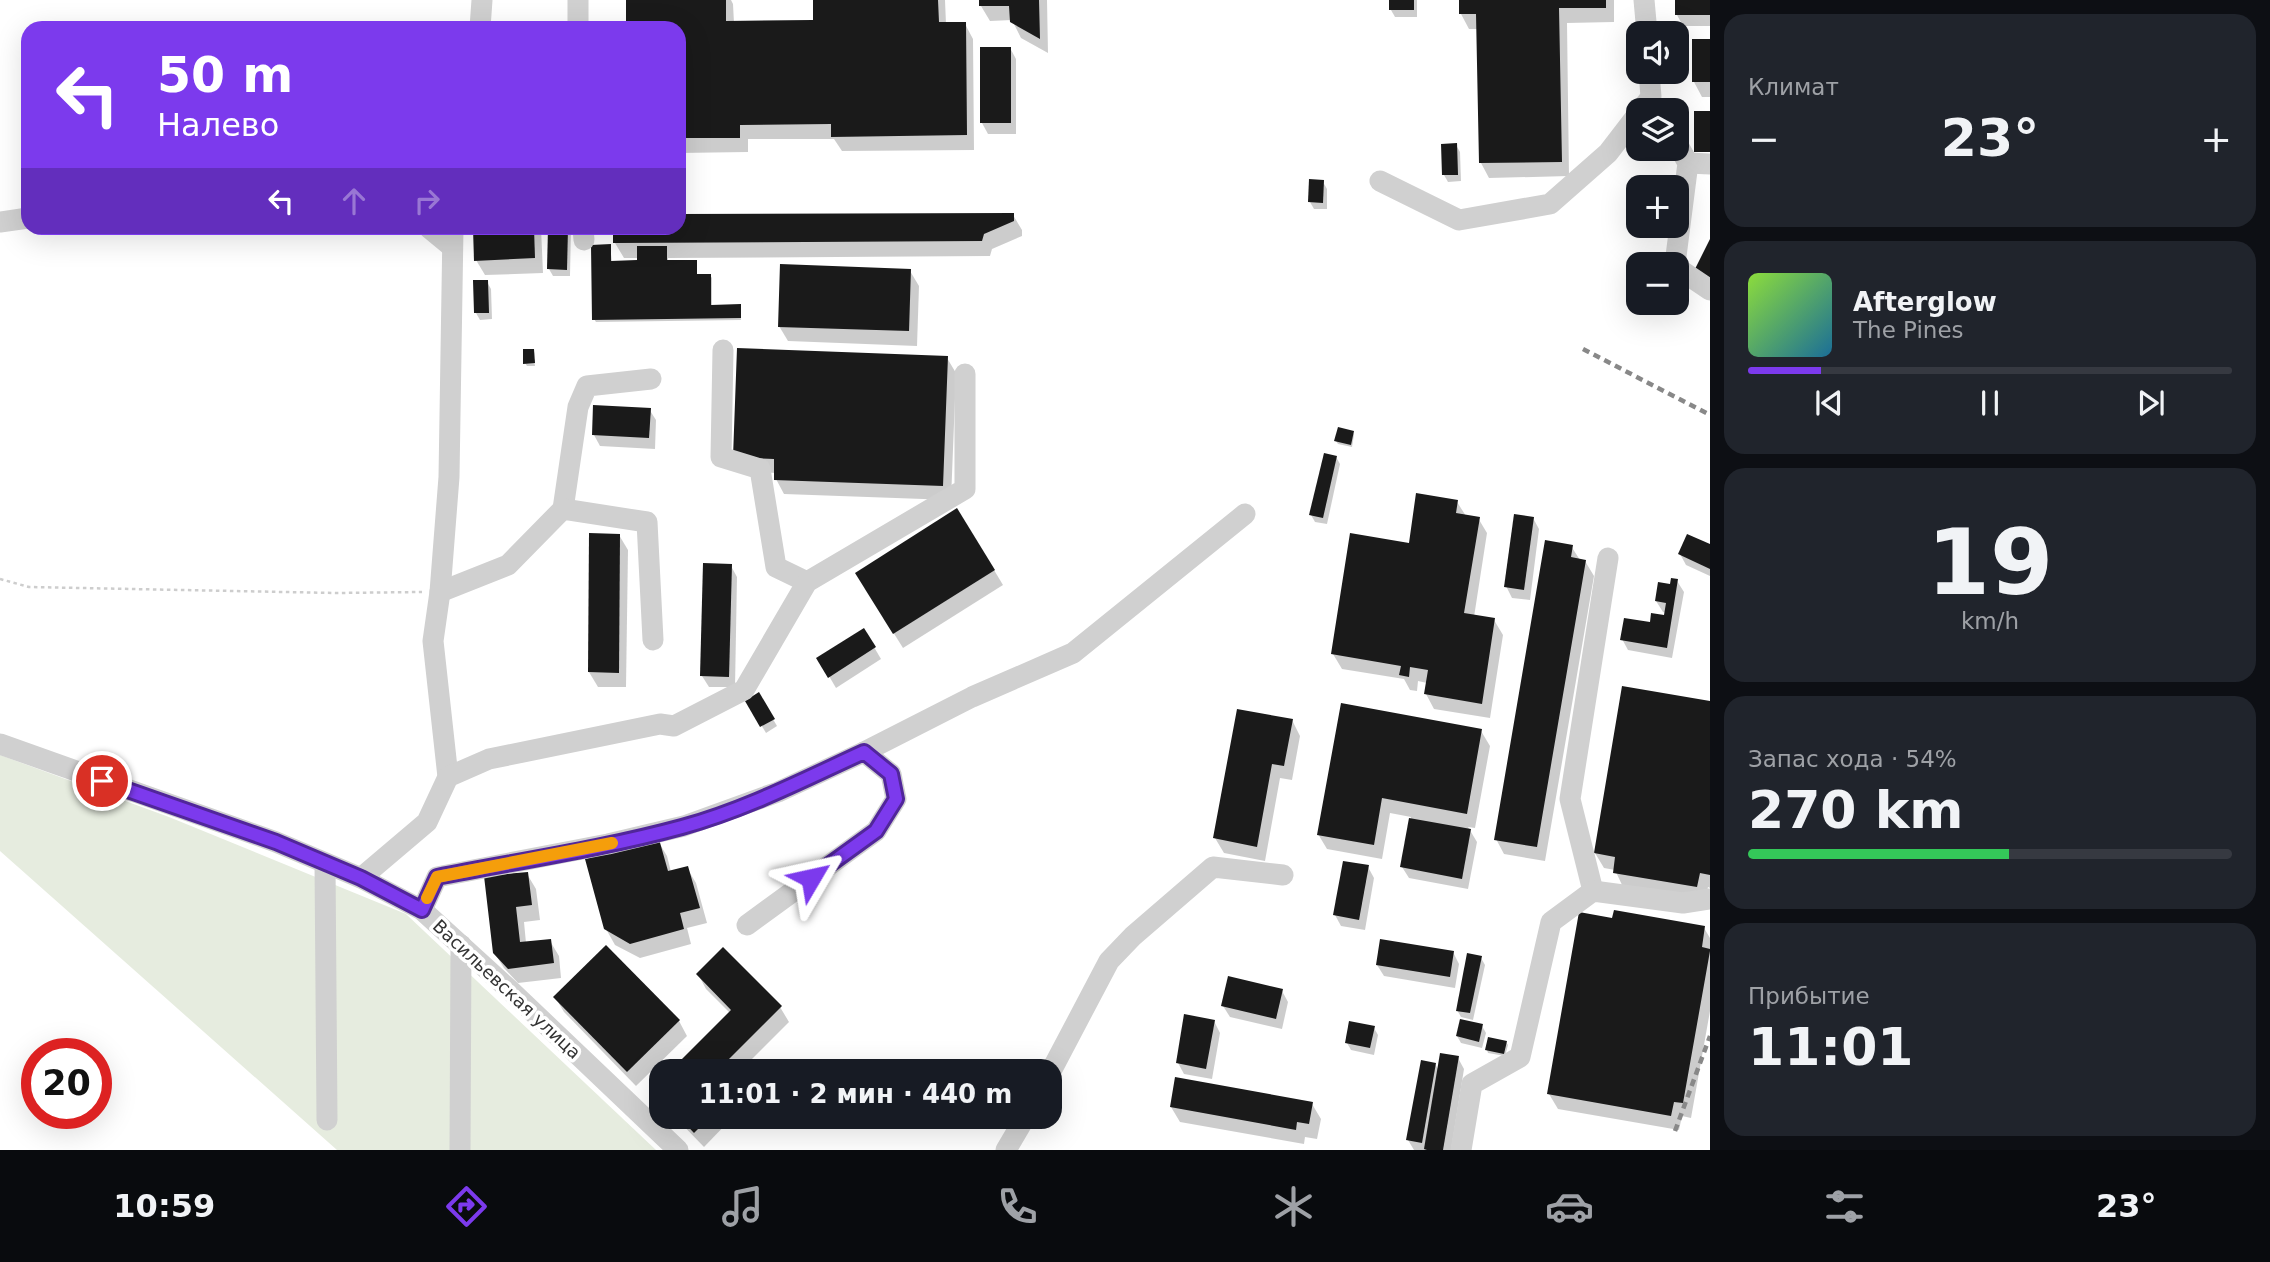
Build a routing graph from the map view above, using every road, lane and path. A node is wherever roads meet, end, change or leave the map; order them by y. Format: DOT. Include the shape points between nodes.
graph roads {
  1 [pos="482,0"];
  2 [pos="578,0"];
  3 [pos="1644,0"];
  4 [pos="480,21"];
  5 [pos="578,21"];
  6 [pos="1646,21"];
  7 [pos="1626,132"];
  8 [pos="1688,163"];
  9 [pos="1710,164"];
  10 [pos="1380,181"];
  11 [pos="21,219"];
  12 [pos="0,222"];
  13 [pos="452,237"];
  14 [pos="1678,252"];
  15 [pos="1689,275"];
  16 [pos="1710,290"];
  17 [pos="723,350"];
  18 [pos="965,374"];
  19 [pos="651,380"];
  20 [pos="563,509"];
  21 [pos="1245,514"];
  22 [pos="1608,558"];
  23 [pos="0,579"];
  24 [pos="807,582"];
  25 [pos="440,592"];
  26 [pos="653,640"];
  27 [pos="0,744"];
  28 [pos="864,752"];
  29 [pos="448,778"];
  30 [pos="325,863"];
  31 [pos="1283,875"];
  32 [pos="361,878"];
  33 [pos="1593,891"];
  34 [pos="1710,899"];
  35 [pos="422,910"];
  36 [pos="747,925"];
  37 [pos="461,945"];
  38 [pos="1057,1059"];
  39 [pos="327,1120"];
  40 [pos="1018,1129"];
  41 [pos="460,1150"];
  42 [pos="678,1150"];
  43 [pos="1006,1150"];
  44 [pos="1461,1150"];
  1 -- 4 [label="street"];
  2 -- 5 [label="street"];
  3 -- 6 [label="street"];
  7 -- 10 [label="street" via="1550,204 1459,219"];
  8 -- 9 [label="street"];
  8 -- 14 [label="street"];
  11 -- 12 [label="street"];
  13 -- 25 [label="street" via="449,477"];
  15 -- 16 [label="street"];
  17 -- 24 [label="street" via="721,457 760,469 776,567"];
  18 -- 24 [label="street" via="965,489"];
  19 -- 20 [label="street" via="587,386 578,408"];
  20 -- 25 [label="street" via="508,565"];
  20 -- 26 [label="street" via="647,522"];
  21 -- 28 [label="street" via="1073,653"];
  22 -- 33 [label="street" via="1570,799"];
  23 -- 25 [label="path" via="29,587"];
  24 -- 29 [label="street" via="744,690 674,726 660,724 489,759"];
  25 -- 29 [label="street" via="433,641"];
  27 -- 30 [label="street, Васильевская улица"];
  28 -- 35 [label="street" via="778,792 684,826 437,877"];
  28 -- 36 [label="street" via="891,774 896,799 876,831"];
  29 -- 32 [label="street" via="427,822"];
  30 -- 32 [label="street, Васильевская улица"];
  30 -- 39 [label="street"];
  31 -- 38 [label="street" via="1213,867 1109,961"];
  32 -- 35 [label="street, Васильевская улица"];
  33 -- 34 [label="street" via="1683,903"];
  33 -- 44 [label="street" via="1551,922 1520,1057 1472,1084"];
  35 -- 37 [label="street, Васильевская улица"];
  37 -- 41 [label="street"];
  37 -- 42 [label="street, Васильевская улица"];
  40 -- 43 [label="street"];
}
